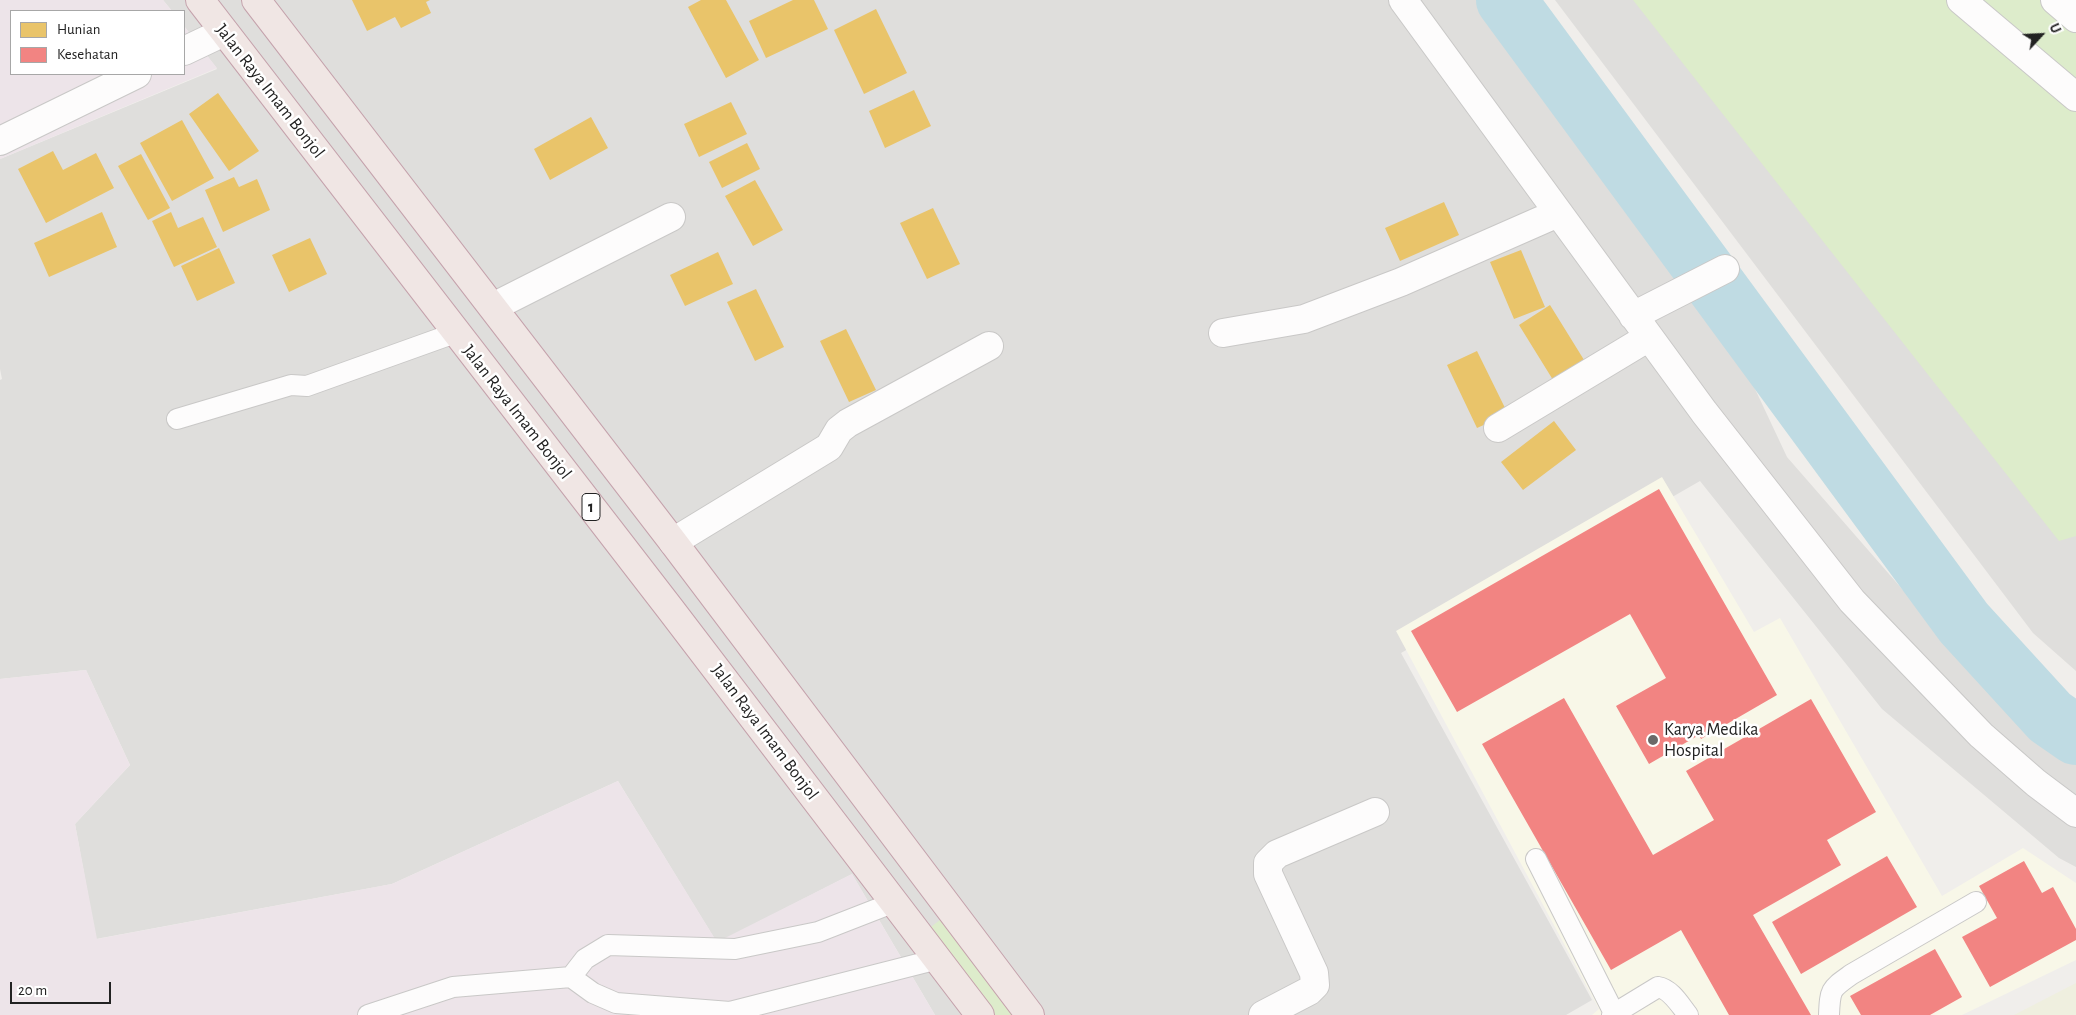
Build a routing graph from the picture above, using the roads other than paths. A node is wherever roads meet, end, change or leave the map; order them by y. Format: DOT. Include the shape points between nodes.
graph roads {
  1 [pos="200,0"];
  2 [pos="256,0"];
  3 [pos="1403,0"];
  4 [pos="1961,0"];
  5 [pos="2055,0"];
  6 [pos="2076,18"];
  7 [pos="224,32"];
  8 [pos="185,51"];
  9 [pos="135,75"];
  10 [pos="2076,97"];
  11 [pos="0,141"];
  12 [pos="1558,213"];
  13 [pos="672,217"];
  14 [pos="1722,271"];
  15 [pos="493,308"];
  16 [pos="1641,327"];
  17 [pos="455,333"];
  18 [pos="1223,333"];
  19 [pos="989,346"];
  20 [pos="177,419"];
  21 [pos="1498,428"];
  22 [pos="673,542"];
  23 [pos="1375,812"];
  24 [pos="2076,813"];
  25 [pos="1536,859"];
  26 [pos="895,902"];
  27 [pos="1976,902"];
  28 [pos="952,911"];
  29 [pos="920,935"];
  30 [pos="938,959"];
  31 [pos="572,977"];
  32 [pos="1613,1014"];
  33 [pos="368,1015"];
  34 [pos="980,1015"];
  35 [pos="1030,1015"];
  36 [pos="1263,1015"];
  37 [pos="1688,1015"];
  38 [pos="1829,1015"];
  1 -- 7 [label="highway, Jalan Raya Imam Bonjol / 1"];
  2 -- 15 [label="highway"];
  3 -- 12 [label="street"];
  4 -- 10 [label="street"];
  5 -- 6 [label="street"];
  7 -- 8 [label="street"];
  7 -- 17 [label="highway, Jalan Raya Imam Bonjol / 1"];
  9 -- 11 [label="street"];
  12 -- 16 [label="street"];
  12 -- 18 [label="street" via="1401,282 1304,319"];
  13 -- 15 [label="street"];
  14 -- 16 [label="street" via="1684,291"];
  15 -- 22 [label="highway"];
  16 -- 21 [label="street"];
  16 -- 24 [label="street" via="1852,601 1981,735 2036,784"];
  17 -- 20 [label="lane" via="307,386 291,385"];
  17 -- 26 [label="highway, Jalan Raya Imam Bonjol / 1"];
  19 -- 22 [label="street" via="848,423 839,430 829,447"];
  22 -- 28 [label="highway"];
  23 -- 36 [label="street" via="1277,854 1268,863 1268,874 1314,972 1315,984 1309,991"];
  25 -- 32 [label="lane"];
  26 -- 29 [label="highway, Jalan Raya Imam Bonjol / 1"];
  26 -- 31 [label="lane" via="818,932 735,949 608,945 585,959"];
  27 -- 38 [label="lane" via="1834,987"];
  28 -- 29 [label="highway"];
  28 -- 35 [label="highway"];
  29 -- 30 [label="highway, Jalan Raya Imam Bonjol / 1"];
  30 -- 31 [label="lane" via="730,1012 616,1003"];
  30 -- 34 [label="highway, Jalan Raya Imam Bonjol / 1"];
  31 -- 33 [label="lane" via="453,987"];
  32 -- 37 [label="lane" via="1658,987 1664,988"];
}
